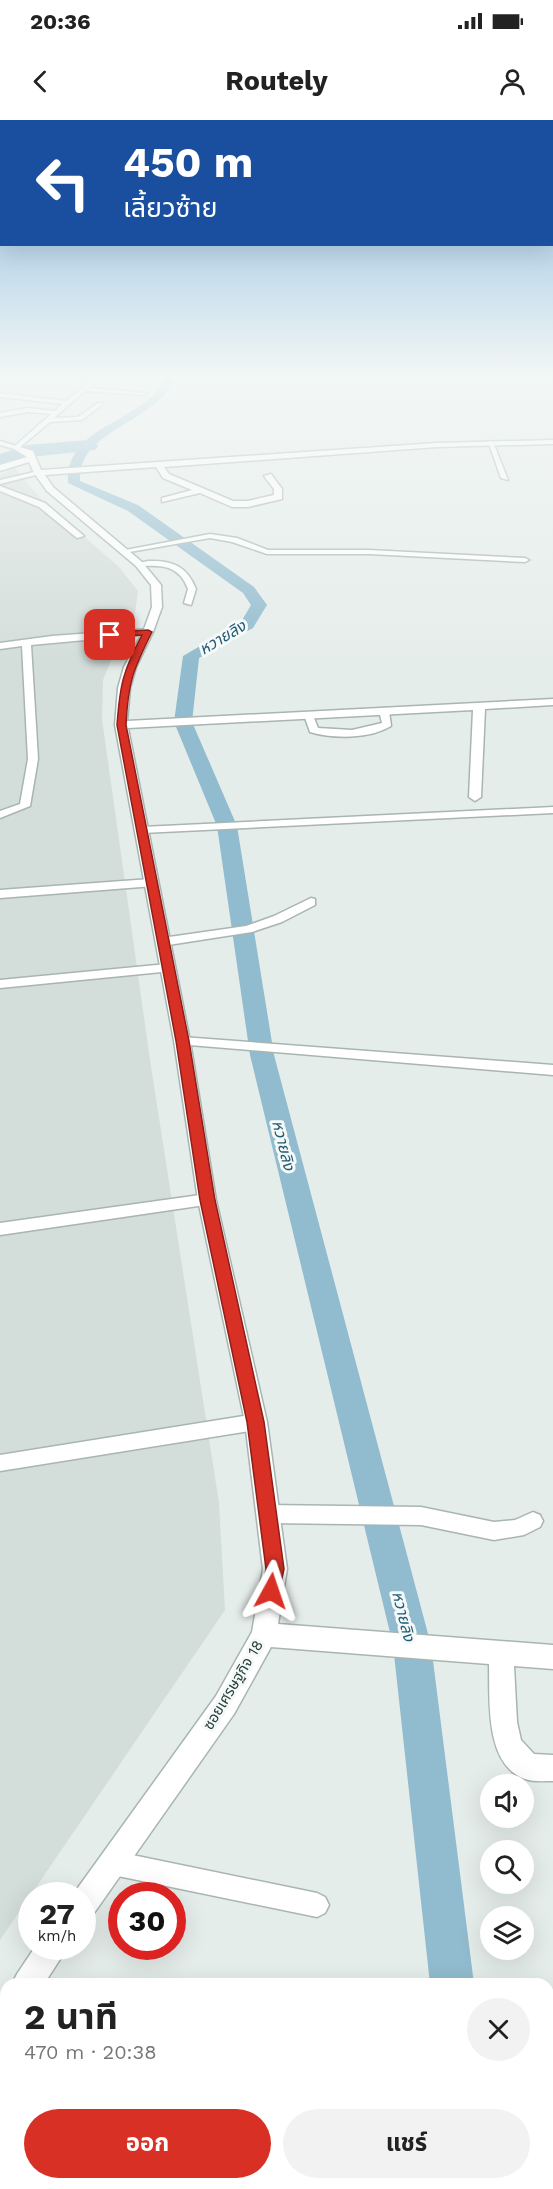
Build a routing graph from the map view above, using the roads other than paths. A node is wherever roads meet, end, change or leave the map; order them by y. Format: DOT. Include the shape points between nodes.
graph roads {
  1 [pos="18,474"];
  2 [pos="41,474"];
  3 [pos="164,474"];
  4 [pos="503,474"];
  5 [pos="268,476"];
  6 [pos="505,478"];
  7 [pos="0,482"];
  8 [pos="0,488"];
  9 [pos="203,490"];
  10 [pos="165,500"];
  11 [pos="80,536"];
  12 [pos="124,551"];
  13 [pos="525,560"];
  14 [pos="139,564"];
  15 [pos="188,603"];
  16 [pos="148,632"];
  17 [pos="26,643"];
  18 [pos="0,646"];
  19 [pos="553,702"];
  20 [pos="478,706"];
  21 [pos="384,711"];
  22 [pos="309,715"];
  23 [pos="121,725"];
  24 [pos="475,797"];
  25 [pos="553,810"];
  26 [pos="0,815"];
  27 [pos="142,830"];
  28 [pos="150,883"];
  29 [pos="0,894"];
  30 [pos="311,902"];
  31 [pos="162,942"];
  32 [pos="167,968"];
  33 [pos="0,984"];
  34 [pos="182,1041"];
  35 [pos="553,1070"];
  36 [pos="207,1200"];
  37 [pos="0,1229"];
  38 [pos="256,1422"];
  39 [pos="0,1463"];
  40 [pos="268,1514"];
  41 [pos="533,1521"];
  42 [pos="264,1635"];
  43 [pos="501,1653"];
  44 [pos="553,1657"];
  45 [pos="553,1768"];
  46 [pos="113,1863"];
  47 [pos="96,1887"];
  48 [pos="317,1905"];
  49 [pos="44,1960"];
  50 [pos="31,1978"];
  1 -- 7 [label="lane"];
  2 -- 12 [label="street, ซอยเศรษฐกิจ 18" via="50,489"];
  3 -- 9 [label="street"];
  4 -- 6 [label="lane"];
  5 -- 9 [label="street" via="280,494 268,501 232,504"];
  8 -- 11 [label="lane" via="42,505"];
  9 -- 10 [label="street"];
  12 -- 13 [label="lane" via="205,536 234,540 267,552 369,552"];
  12 -- 14 [label="street, ซอยเศรษฐกิจ 18"];
  14 -- 15 [label="lane" via="167,562 182,570 192,589"];
  14 -- 16 [label="street, ซอยเศรษฐกิจ 18" via="156,585 157,607"];
  16 -- 17 [label="lane"];
  16 -- 23 [label="street, ซอยเศรษฐกิจ 18" via="130,667"];
  17 -- 18 [label="lane"];
  17 -- 26 [label="lane" via="33,759 25,806"];
  19 -- 20 [label="street"];
  20 -- 21 [label="street"];
  20 -- 24 [label="street"];
  21 -- 22 [label="street"];
  21 -- 22 [label="lane" via="387,724 378,730 324,733 314,730"];
  22 -- 23 [label="street"];
  23 -- 27 [label="street, ซอยเศรษฐกิจ 18"];
  25 -- 27 [label="lane"];
  27 -- 28 [label="street, ซอยเศรษฐกิจ 18"];
  28 -- 29 [label="lane"];
  28 -- 31 [label="street, ซอยเศรษฐกิจ 18"];
  30 -- 31 [label="lane" via="272,922"];
  31 -- 32 [label="street, ซอยเศรษฐกิจ 18"];
  32 -- 33 [label="lane"];
  32 -- 34 [label="street, ซอยเศรษฐกิจ 18"];
  34 -- 35 [label="lane"];
  34 -- 36 [label="street, ซอยเศรษฐกิจ 18"];
  36 -- 37 [label="lane"];
  36 -- 38 [label="street, ซอยเศรษฐกิจ 18"];
  38 -- 39 [label="lane"];
  38 -- 40 [label="street, ซอยเศรษฐกิจ 18"];
  40 -- 41 [label="lane" via="421,1516 494,1531 517,1529"];
  40 -- 42 [label="street, ซอยเศรษฐกิจ 18" via="275,1569"];
  42 -- 43 [label="street"];
  42 -- 46 [label="street, ซอยเศรษฐกิจ 18" via="225,1705"];
  43 -- 44 [label="street"];
  43 -- 45 [label="street" via="509,1748 528,1767"];
  46 -- 47 [label="street, ซอยเศรษฐกิจ 18"];
  46 -- 48 [label="lane"];
  49 -- 50 [label="street"];
}
